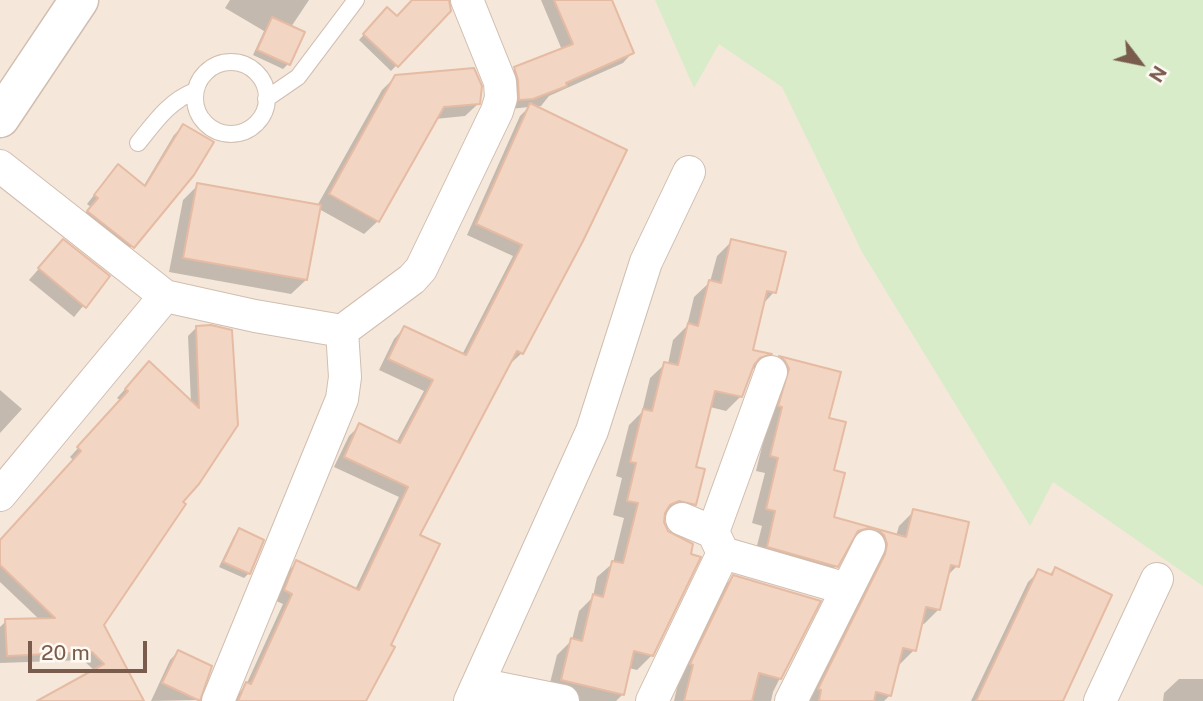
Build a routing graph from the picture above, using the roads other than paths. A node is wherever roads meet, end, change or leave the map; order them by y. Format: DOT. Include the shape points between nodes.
graph roads {
  1 [pos="79,0"];
  2 [pos="356,0"];
  3 [pos="467,0"];
  4 [pos="195,91"];
  5 [pos="266,99"];
  6 [pos="0,118"];
  7 [pos="138,143"];
  8 [pos="0,166"];
  9 [pos="690,172"];
  10 [pos="165,296"];
  11 [pos="342,331"];
  12 [pos="771,372"];
  13 [pos="0,495"];
  14 [pos="682,519"];
  15 [pos="718,543"];
  16 [pos="869,545"];
  17 [pos="1157,579"];
  18 [pos="847,589"];
  19 [pos="474,693"];
  20 [pos="218,701"];
  21 [pos="563,701"];
  22 [pos="652,701"];
  23 [pos="791,701"];
  24 [pos="1100,701"];
  1 -- 6 [label="street"];
  2 -- 5 [label="lane" via="298,77"];
  3 -- 11 [label="street" via="502,98 421,269"];
  4 -- 5 [label="lane" via="207,71 229,62 260,77"];
  4 -- 5 [label="lane" via="198,115 215,131 227,134 239,134 258,121"];
  4 -- 7 [label="lane" via="163,112"];
  8 -- 10 [label="street"];
  9 -- 19 [label="street" via="646,262 596,422"];
  10 -- 11 [label="street"];
  10 -- 13 [label="street"];
  11 -- 20 [label="street" via="342,398"];
  12 -- 15 [label="street"];
  14 -- 15 [label="street"];
  15 -- 18 [label="street"];
  15 -- 22 [label="street"];
  16 -- 18 [label="street"];
  17 -- 24 [label="street"];
  18 -- 23 [label="street"];
  19 -- 21 [label="street"];
}
